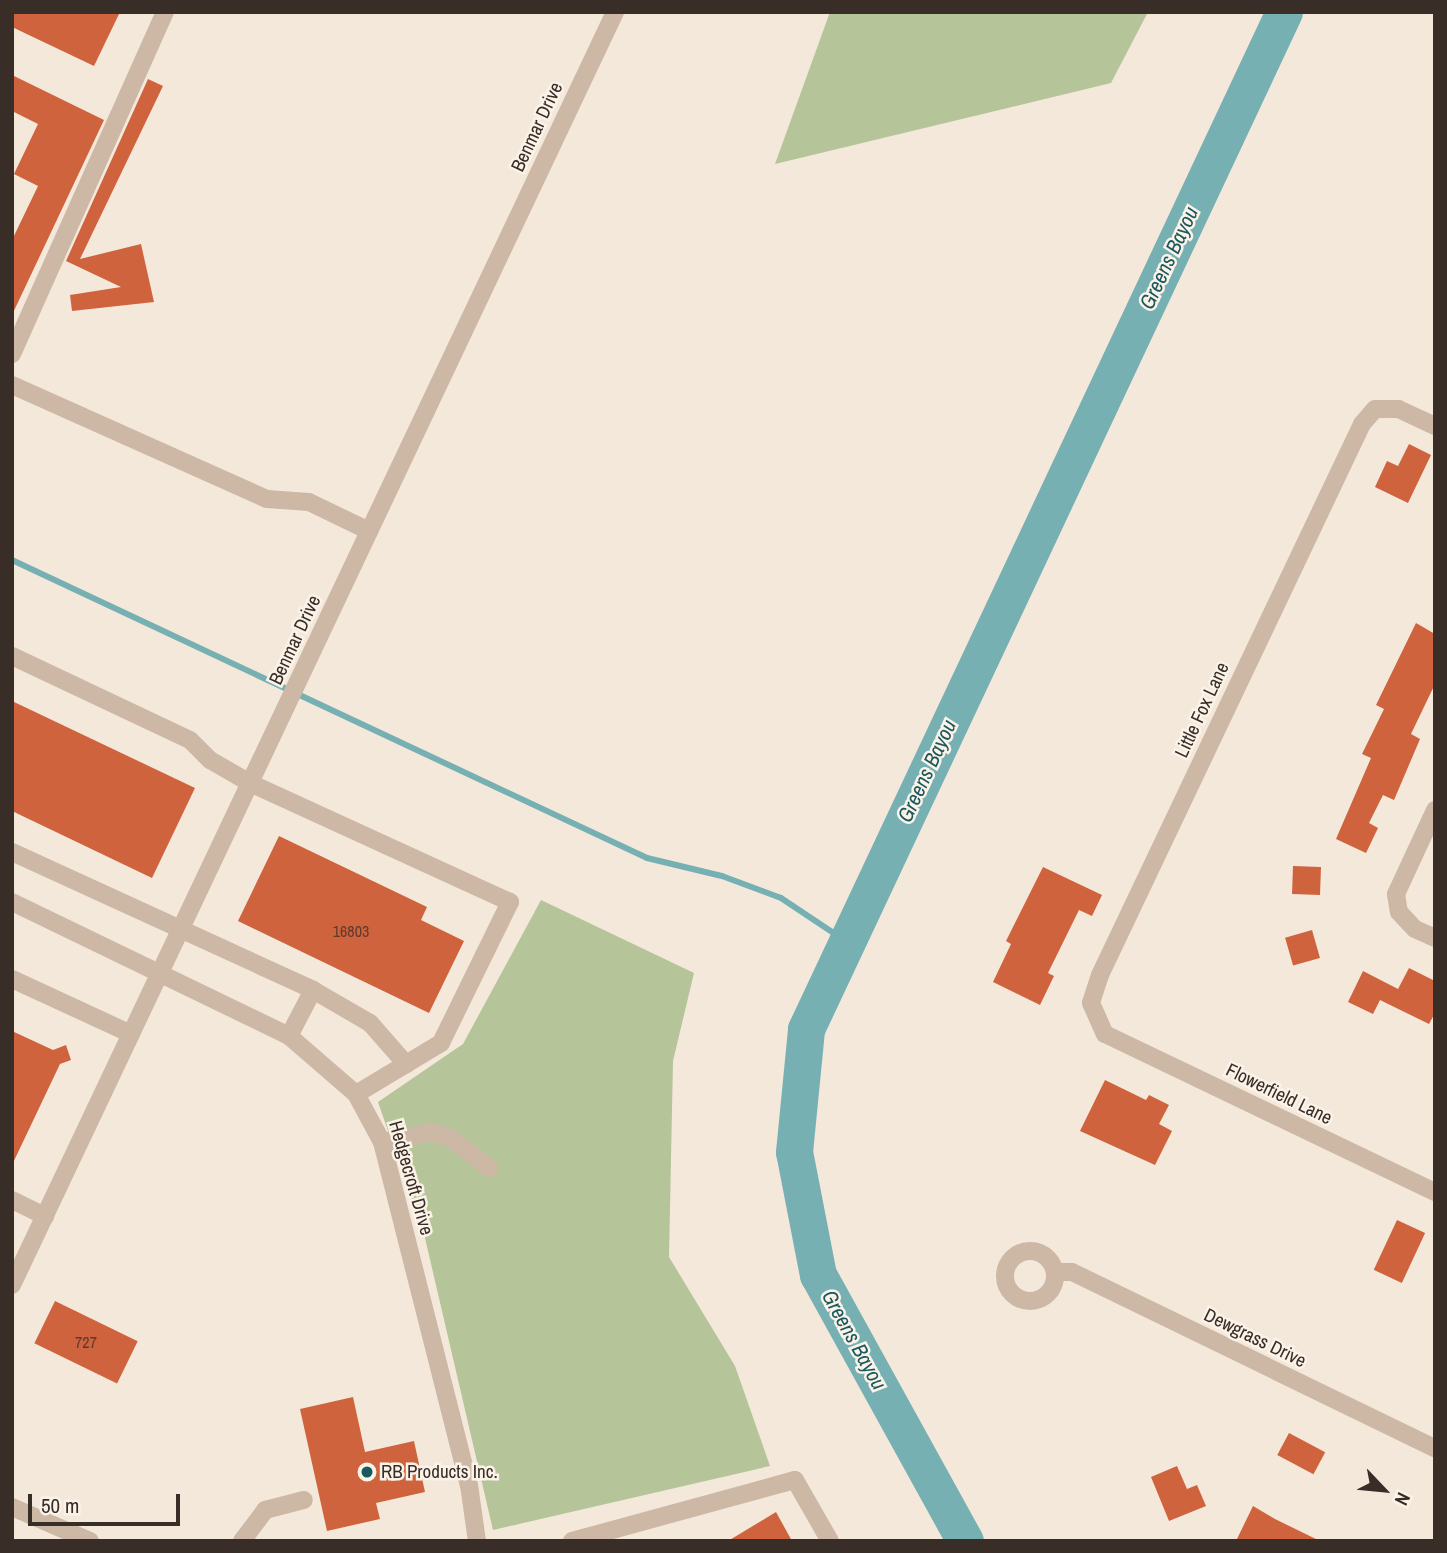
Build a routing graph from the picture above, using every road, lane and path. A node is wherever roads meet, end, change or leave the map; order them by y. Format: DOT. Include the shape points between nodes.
graph roads {
  1 [pos="165,12"];
  2 [pos="615,12"];
  3 [pos="12,354"];
  4 [pos="12,385"];
  5 [pos="1435,426"];
  6 [pos="369,531"];
  7 [pos="12,656"];
  8 [pos="250,783"];
  9 [pos="1435,810"];
  10 [pos="12,852"];
  11 [pos="12,902"];
  12 [pos="180,932"];
  13 [pos="1435,938"];
  14 [pos="161,972"];
  15 [pos="12,979"];
  16 [pos="313,990"];
  17 [pos="131,1034"];
  18 [pos="1105,1034"];
  19 [pos="289,1035"];
  20 [pos="406,1064"];
  21 [pos="356,1094"];
  22 [pos="382,1142"];
  23 [pos="489,1168"];
  24 [pos="1435,1192"];
  25 [pos="12,1200"];
  26 [pos="45,1216"];
  27 [pos="1055,1272"];
  28 [pos="12,1285"];
  29 [pos="1435,1448"];
  30 [pos="304,1500"];
  31 [pos="12,1507"];
  32 [pos="620,1525"];
  33 [pos="90,1541"];
  34 [pos="242,1541"];
  35 [pos="477,1541"];
  36 [pos="572,1541"];
  37 [pos="630,1541"];
  38 [pos="830,1541"];
  1 -- 3 [label="street"];
  2 -- 6 [label="street, Benmar Drive"];
  4 -- 6 [label="street" via="267,499 309,502"];
  5 -- 18 [label="street, Little Fox Lane" via="1399,409 1375,409 1362,424 1100,975 1091,1003"];
  6 -- 8 [label="street, Benmar Drive"];
  7 -- 8 [label="street" via="190,740 209,760"];
  8 -- 12 [label="street, Benmar Drive"];
  8 -- 20 [label="street" via="510,902 449,1031 441,1043"];
  9 -- 13 [label="street" via="1396,894 1399,912 1415,929"];
  10 -- 12 [label="street"];
  11 -- 14 [label="street, Hedgecroft Drive"];
  12 -- 14 [label="street, Benmar Drive"];
  12 -- 16 [label="street"];
  14 -- 17 [label="street, Benmar Drive"];
  14 -- 19 [label="street, Hedgecroft Drive"];
  15 -- 17 [label="street"];
  16 -- 19 [label="street"];
  16 -- 20 [label="street" via="370,1024"];
  17 -- 26 [label="street, Benmar Drive"];
  18 -- 24 [label="street, Flowerfield Lane"];
  19 -- 21 [label="street, Hedgecroft Drive"];
  20 -- 21 [label="street"];
  21 -- 22 [label="street, Hedgecroft Drive"];
  22 -- 23 [label="street" via="432,1132 452,1139"];
  22 -- 35 [label="street, Hedgecroft Drive" via="469,1485"];
  25 -- 26 [label="street"];
  26 -- 28 [label="street, Benmar Drive"];
  27 -- 29 [label="street, Dewgrass Drive" via="1072,1272"];
  30 -- 34 [label="street" via="265,1510"];
  31 -- 33 [label="street"];
  32 -- 36 [label="street"];
  32 -- 37 [label="street"];
  32 -- 38 [label="street" via="794,1480"];
}
